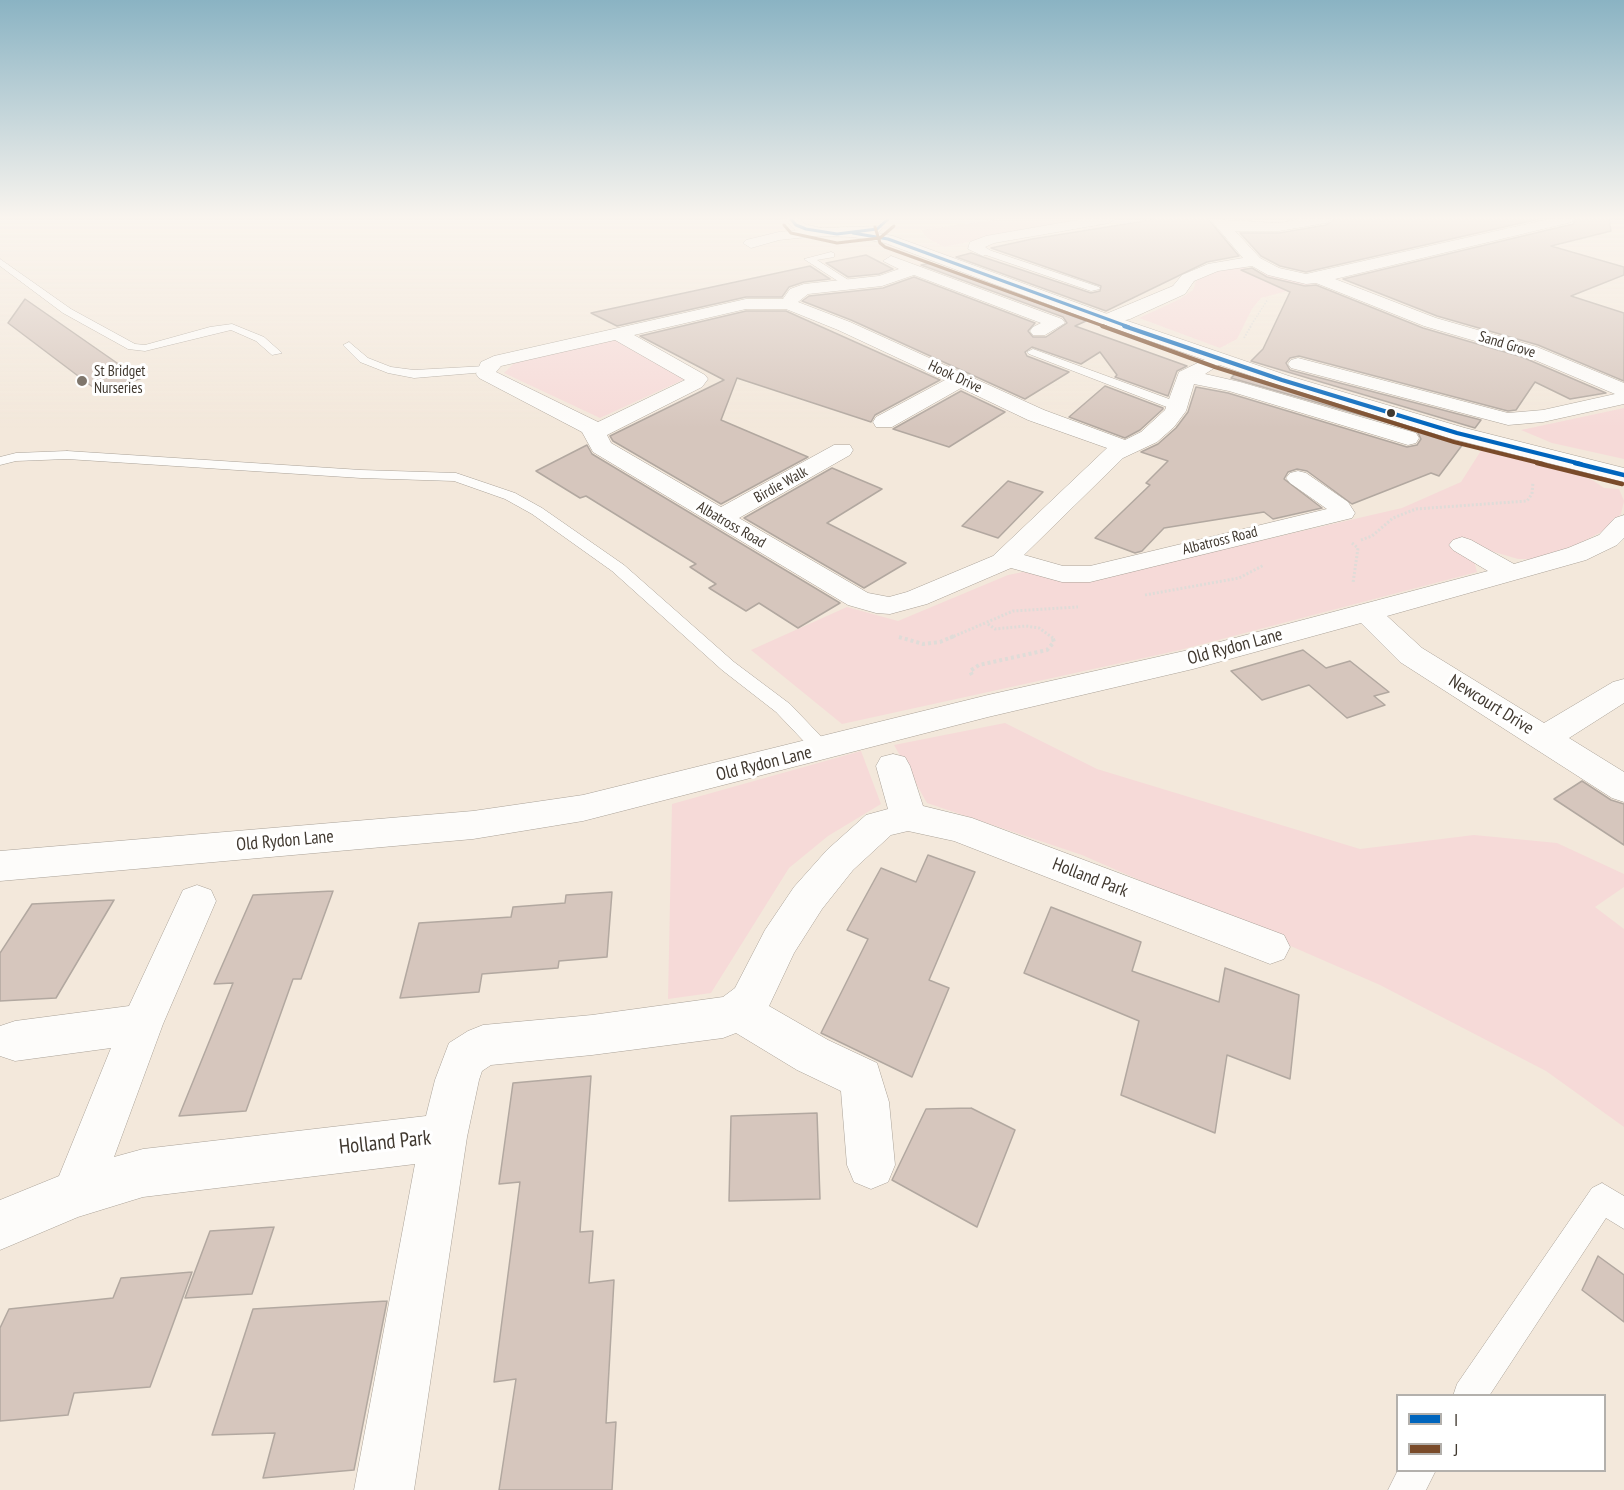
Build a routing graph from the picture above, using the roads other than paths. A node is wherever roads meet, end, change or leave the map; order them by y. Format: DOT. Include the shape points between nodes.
graph roads {
  1 [pos="36,289"];
  2 [pos="809,289"];
  3 [pos="964,289"];
  4 [pos="1032,289"];
  5 [pos="1180,289"];
  6 [pos="1345,289"];
  7 [pos="788,304"];
  8 [pos="1107,320"];
  9 [pos="1039,331"];
  10 [pos="619,334"];
  11 [pos="348,345"];
  12 [pos="1033,352"];
  13 [pos="276,353"];
  14 [pos="1218,359"];
  15 [pos="1298,364"];
  16 [pos="490,366"];
  17 [pos="1186,376"];
  18 [pos="961,380"];
  19 [pos="1624,390"];
  20 [pos="1624,398"];
  21 [pos="1176,406"];
  22 [pos="884,422"];
  23 [pos="595,432"];
  24 [pos="1408,438"];
  25 [pos="1124,447"];
  26 [pos="842,450"];
  27 [pos="0,461"];
  28 [pos="1621,476"];
  29 [pos="1298,478"];
  30 [pos="720,518"];
  31 [pos="1624,523"];
  32 [pos="1462,545"];
  33 [pos="1008,558"];
  34 [pos="1524,570"];
  35 [pos="1365,612"];
  36 [pos="1624,689"];
  37 [pos="1545,738"];
  38 [pos="823,749"];
  39 [pos="892,766"];
  40 [pos="1624,789"];
  41 [pos="908,817"];
  42 [pos="0,866"];
  43 [pos="197,901"];
  44 [pos="1270,946"];
  45 [pos="738,1011"];
  46 [pos="142,1024"];
  47 [pos="15,1041"];
  48 [pos="444,1137"];
  49 [pos="871,1166"];
  50 [pos="76,1193"];
  51 [pos="1624,1214"];
  52 [pos="0,1225"];
  53 [pos="1470,1394"];
  54 [pos="1418,1472"];
  55 [pos="384,1490"];
  56 [pos="1406,1490"];
  1 -- 13 [label="lane" via="67,311 132,347 145,348 232,327 260,339"];
  2 -- 7 [label="street" via="796,293"];
  3 -- 9 [label="street" via="1056,323"];
  4 -- 8 [label="street"];
  5 -- 8 [label="street"];
  6 -- 19 [label="street, Sand Grove" via="1430,322 1530,351"];
  7 -- 10 [label="street, Hook Drive" via="746,304"];
  7 -- 18 [label="street, Hook Drive"];
  8 -- 14 [label="street"];
  10 -- 16 [label="street, Hook Drive"];
  10 -- 23 [label="street" via="698,379"];
  11 -- 16 [label="lane" via="364,360 388,370 414,374"];
  12 -- 21 [label="lane"];
  14 -- 17 [label="street"];
  14 -- 28 [label="street" via="1457,433"];
  15 -- 20 [label="street" via="1508,419 1543,416"];
  16 -- 23 [label="street, Albatross Road" via="486,374 494,380"];
  17 -- 21 [label="street, Albatross Road"];
  17 -- 24 [label="street" via="1233,386"];
  18 -- 22 [label="street"];
  18 -- 25 [label="street, Hook Drive" via="1036,415"];
  21 -- 25 [label="street, Albatross Road" via="1149,437"];
  23 -- 30 [label="street, Albatross Road" via="601,447"];
  25 -- 33 [label="street, Albatross Road"];
  26 -- 30 [label="street, Birdie Walk"];
  27 -- 38 [label="lane" via="67,455 456,477 519,501 618,568 728,666 783,708"];
  29 -- 33 [label="street, Albatross Road" via="1343,513 1090,574 1062,574"];
  30 -- 33 [label="street, Albatross Road" via="858,599 876,605 901,604 996,567"];
  31 -- 34 [label="street, Old Rydon Lane" via="1608,540"];
  32 -- 34 [label="street"];
  34 -- 35 [label="street, Old Rydon Lane"];
  35 -- 37 [label="street, Newcourt Drive" via="1411,655"];
  35 -- 38 [label="street, Old Rydon Lane" via="1193,659"];
  36 -- 37 [label="street"];
  37 -- 40 [label="street, Newcourt Drive"];
  38 -- 42 [label="street, Old Rydon Lane" via="551,814 439,828"];
  39 -- 41 [label="street"];
  41 -- 44 [label="street, Holland Park" via="959,828"];
  41 -- 45 [label="street, Holland Park" via="879,825 840,860 808,898 779,942 750,1001"];
  43 -- 46 [label="street"];
  45 -- 48 [label="street, Holland Park" via="723,1018 592,1035 483,1044 465,1058"];
  45 -- 49 [label="street" via="861,1078"];
  46 -- 47 [label="street"];
  46 -- 50 [label="street"];
  48 -- 50 [label="street, Holland Park" via="143,1173"];
  48 -- 55 [label="street"];
  50 -- 52 [label="street, Holland Park"];
  51 -- 53 [label="lane" via="1602,1198"];
  54 -- 56 [label="lane"];
}
